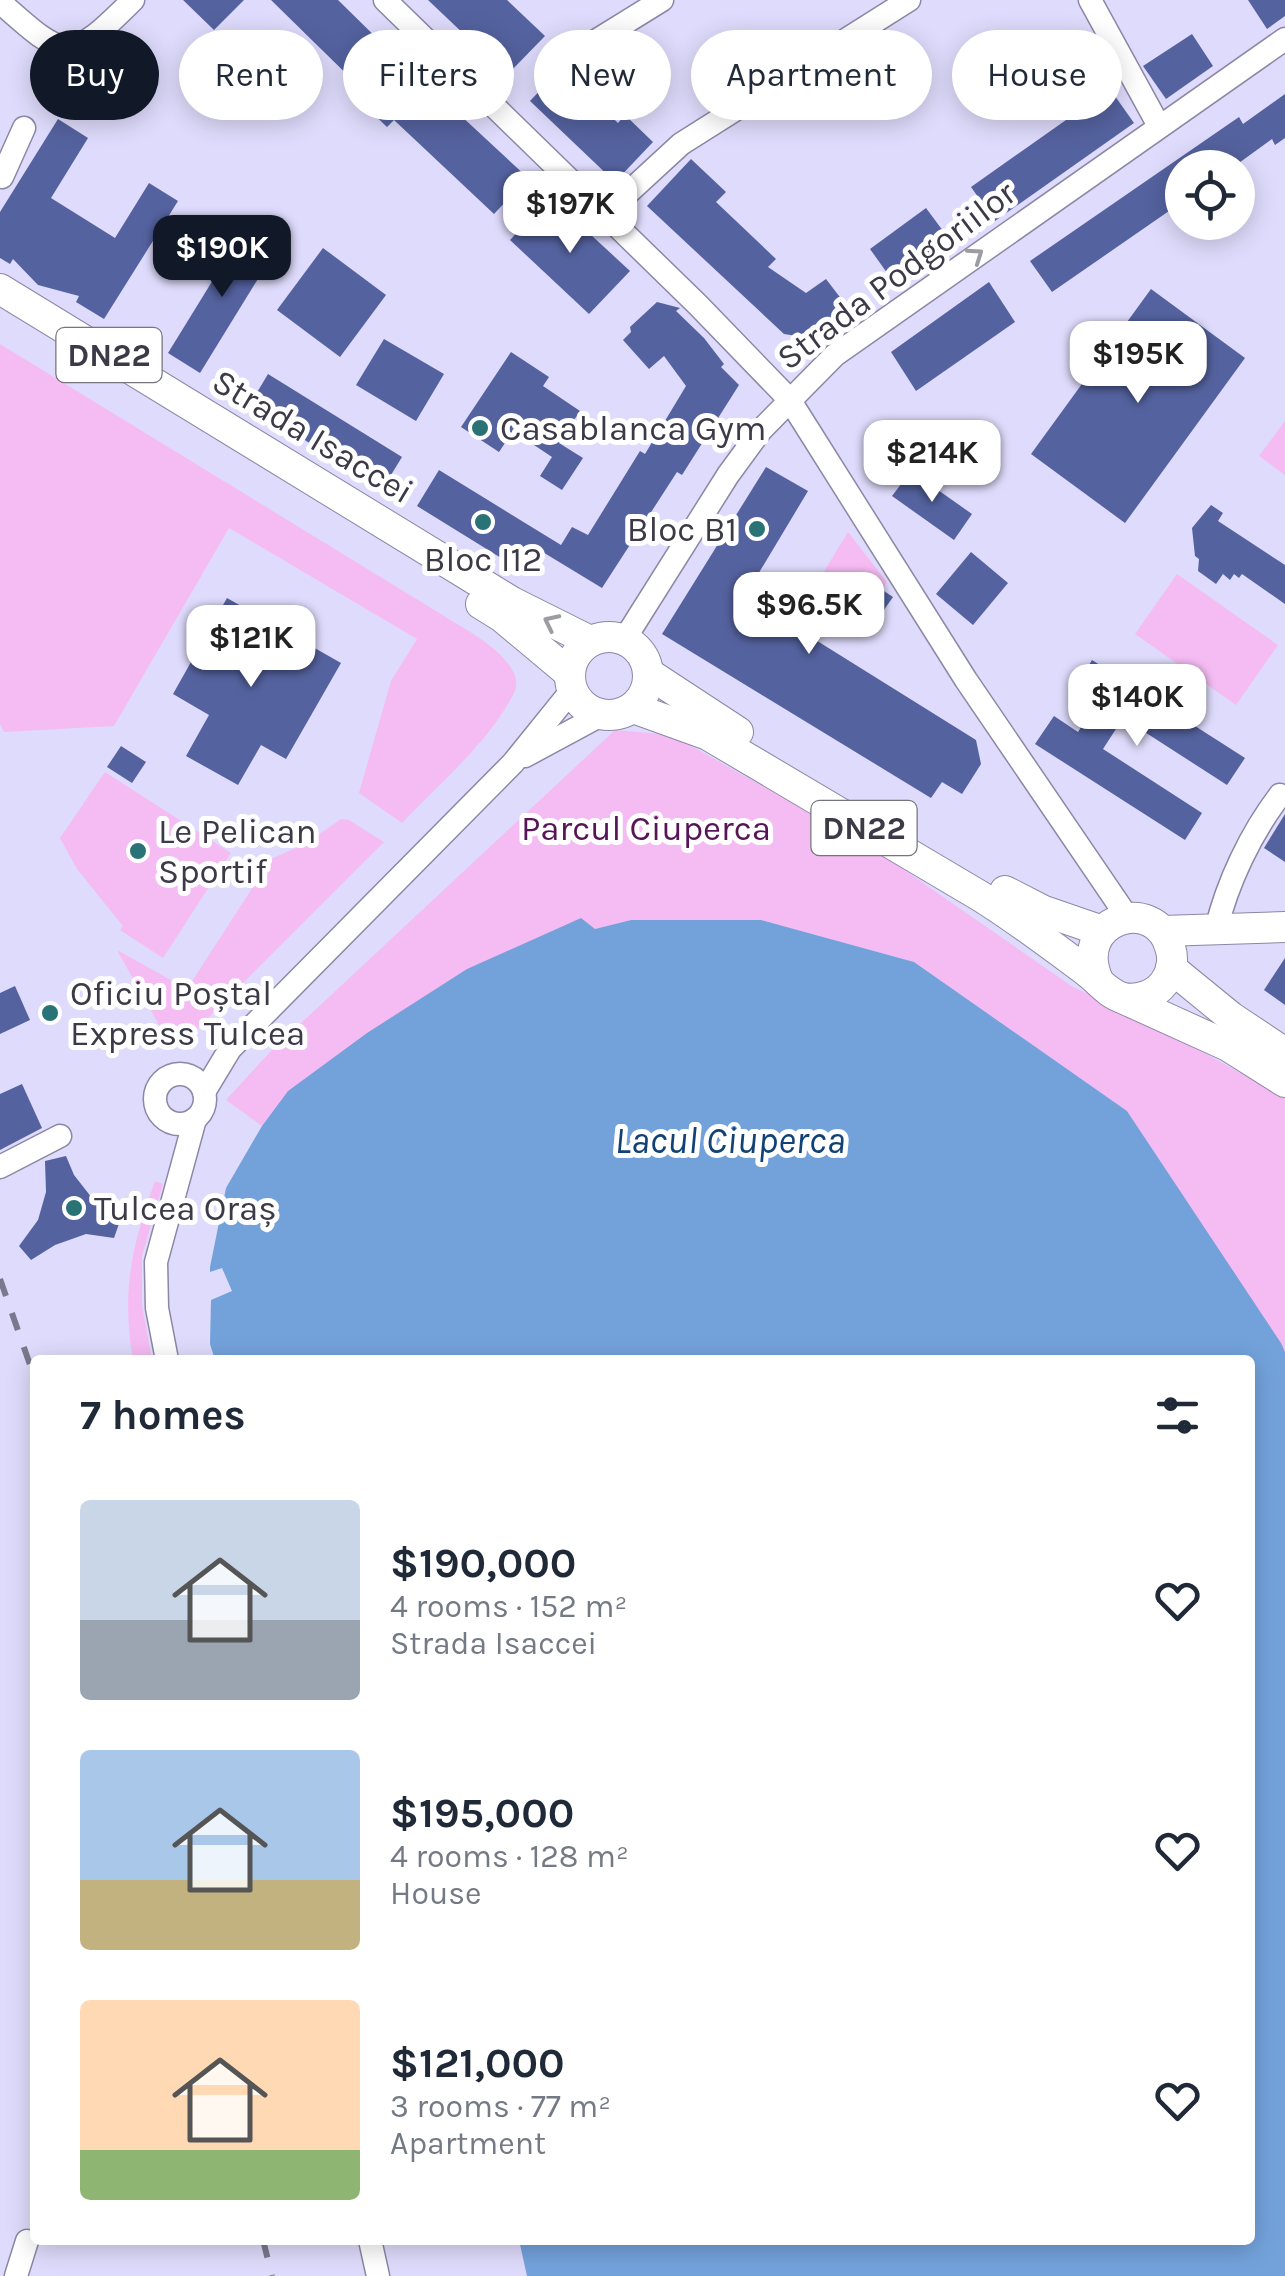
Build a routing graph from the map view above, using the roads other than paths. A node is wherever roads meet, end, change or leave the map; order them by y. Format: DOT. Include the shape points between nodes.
graph roads {
  1 [pos="133,0"];
  2 [pos="385,0"];
  3 [pos="662,0"];
  4 [pos="909,0"];
  5 [pos="0,2"];
  6 [pos="1093,6"];
  7 [pos="613,30"];
  8 [pos="1285,39"];
  9 [pos="1158,126"];
  10 [pos="24,128"];
  11 [pos="1,178"];
  12 [pos="605,214"];
  13 [pos="0,289"];
  14 [pos="0,312"];
  15 [pos="788,399"];
  16 [pos="624,640"];
  17 [pos="590,642"];
  18 [pos="648,673"];
  19 [pos="570,681"];
  20 [pos="633,708"];
  21 [pos="601,715"];
  22 [pos="513,763"];
  23 [pos="1280,795"];
  24 [pos="1115,924"];
  25 [pos="1274,928"];
  26 [pos="1216,930"];
  27 [pos="1162,931"];
  28 [pos="1172,964"];
  29 [pos="1110,989"];
  30 [pos="230,1049"];
  31 [pos="1285,1053"];
  32 [pos="186,1074"];
  33 [pos="1285,1082"];
  34 [pos="204,1092"];
  35 [pos="184,1121"];
  36 [pos="60,1136"];
  37 [pos="0,1166"];
  38 [pos="166,1355"];
  39 [pos="26,2241"];
  40 [pos="371,2245"];
  41 [pos="16,2276"];
  42 [pos="378,2276"];
  1 -- 5 [label="street" via="96,37 70,49 44,42"];
  2 -- 12 [label="street"];
  3 -- 7 [label="street"];
  4 -- 12 [label="street" via="682,144"];
  6 -- 9 [label="street"];
  8 -- 9 [label="street, Strada Podgoriilor"];
  15 -- 9 [label="street, Strada Podgoriilor, one-way" via="835,355"];
  10 -- 11 [label="street"];
  12 -- 15 [label="street"];
  17 -- 13 [label="main road, Strada Isaccei / DN22, one-way" via="498,594"];
  14 -- 19 [label="main road, Strada Isaccei / DN22" via="502,618"];
  15 -- 16 [label="street, Strada Podgoriilor" via="728,475"];
  15 -- 24 [label="street"];
  16 -- 17 [label="main road"];
  16 -- 18 [label="main road" via="640,652"];
  17 -- 19 [label="main road" via="572,660"];
  18 -- 20 [label="main road"];
  18 -- 24 [label="main road, DN22" via="1030,905"];
  19 -- 21 [label="main road, Strada Isaccei" via="588,710"];
  19 -- 22 [label="street"];
  20 -- 21 [label="main road"];
  20 -- 29 [label="main road, DN22" via="708,735 1020,920"];
  21 -- 22 [label="street"];
  22 -- 30 [label="street"];
  23 -- 26 [label="street" via="1228,889"];
  24 -- 27 [label="main road, DN22" via="1146,920"];
  24 -- 29 [label="main road" via="1092,949"];
  25 -- 26 [label="main road"];
  25 -- 28 [label="main road"];
  26 -- 27 [label="main road"];
  27 -- 28 [label="main road"];
  28 -- 29 [label="main road" via="1158,989 1135,999"];
  28 -- 31 [label="main road" via="1231,1017"];
  29 -- 33 [label="main road, DN22" via="1228,1046"];
  30 -- 32 [label="street"];
  30 -- 34 [label="street"];
  32 -- 34 [label="street"];
  32 -- 35 [label="street" via="164,1078 155,1094 158,1112"];
  34 -- 35 [label="street" via="204,1107"];
  35 -- 38 [label="street" via="181,1167 156,1262"];
  36 -- 37 [label="street"];
  39 -- 41 [label="street"];
  40 -- 42 [label="street"];
}
